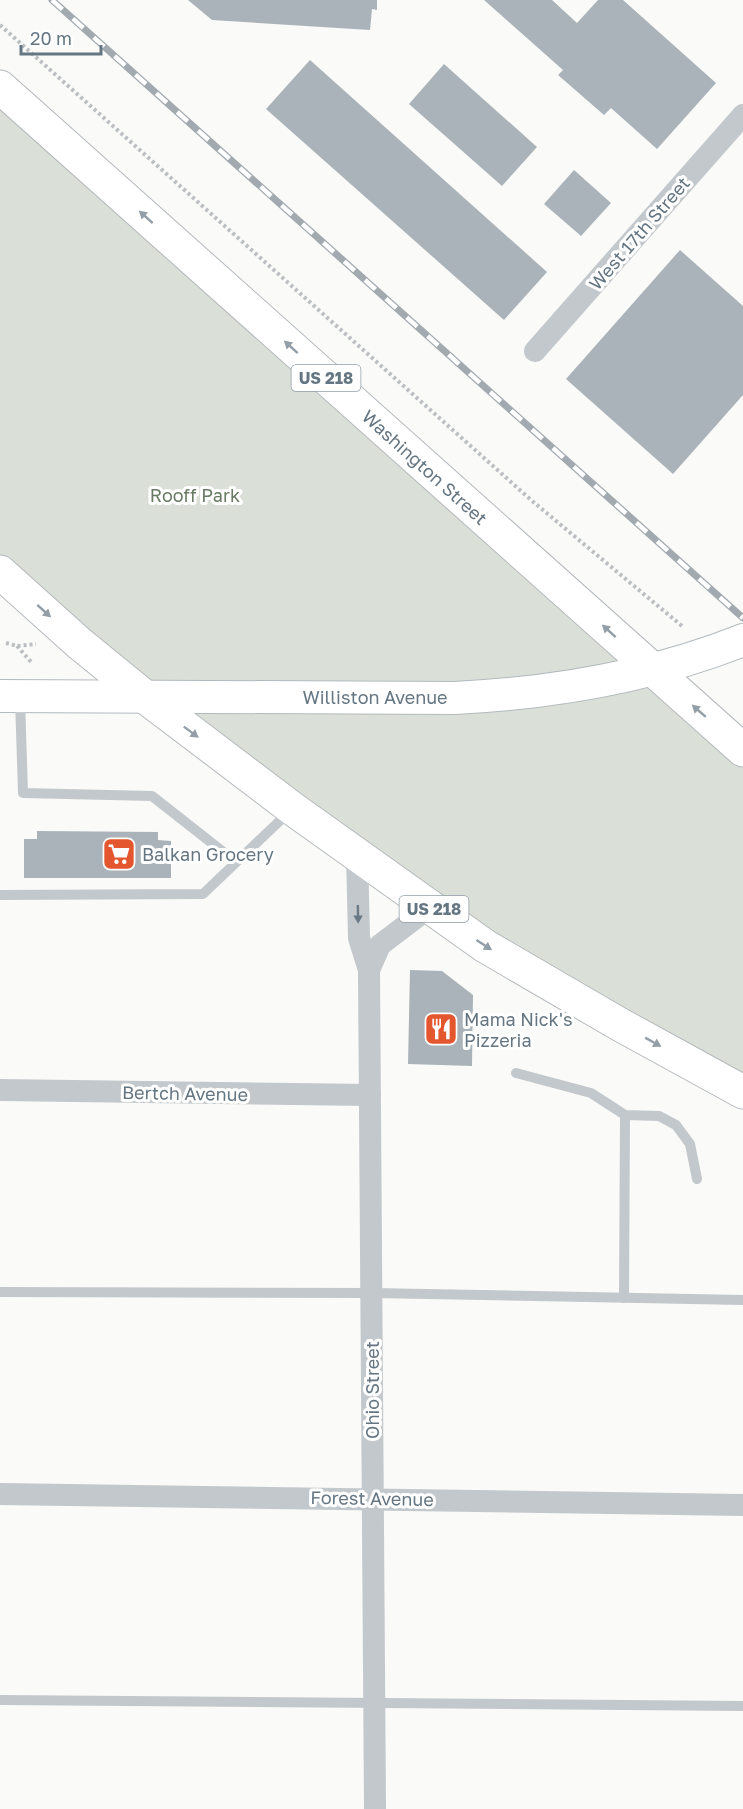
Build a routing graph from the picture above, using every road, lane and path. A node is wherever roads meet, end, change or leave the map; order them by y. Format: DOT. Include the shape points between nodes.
graph roads {
  1 [pos="0,25"];
  2 [pos="0,87"];
  3 [pos="743,115"];
  4 [pos="535,351"];
  5 [pos="0,572"];
  6 [pos="682,626"];
  7 [pos="743,640"];
  8 [pos="6,644"];
  9 [pos="43,644"];
  10 [pos="17,646"];
  11 [pos="32,663"];
  12 [pos="652,670"];
  13 [pos="10,696"];
  14 [pos="144,696"];
  15 [pos="743,750"];
  16 [pos="292,809"];
  17 [pos="357,855"];
  18 [pos="236,862"];
  19 [pos="0,895"];
  20 [pos="430,907"];
  21 [pos="369,970"];
  22 [pos="516,1073"];
  23 [pos="0,1090"];
  24 [pos="743,1092"];
  25 [pos="370,1095"];
  26 [pos="625,1115"];
  27 [pos="697,1179"];
  28 [pos="0,1292"];
  29 [pos="372,1293"];
  30 [pos="624,1298"];
  31 [pos="743,1300"];
  32 [pos="0,1494"];
  33 [pos="373,1498"];
  34 [pos="743,1504"];
  35 [pos="0,1700"];
  36 [pos="374,1703"];
  37 [pos="743,1706"];
  38 [pos="375,1809"];
  1 -- 6 [label="path" via="531,500"];
  12 -- 2 [label="highway, Washington Street / US 218, one-way"];
  3 -- 4 [label="street, West 17th Street"];
  5 -- 14 [label="highway, US 218, one-way"];
  7 -- 12 [label="main road, Williston Avenue"];
  8 -- 10 [label="path"];
  9 -- 10 [label="path"];
  10 -- 11 [label="path"];
  12 -- 14 [label="main road, Williston Avenue" via="602,682 501,696"];
  15 -- 12 [label="highway, Washington Street / US 218, one-way"];
  13 -- 14 [label="main road, Williston Avenue"];
  13 -- 18 [label="lane" via="23,793 152,796"];
  14 -- 16 [label="highway, US 218, one-way"];
  16 -- 17 [label="highway, US 218"];
  16 -- 18 [label="lane"];
  17 -- 20 [label="highway, US 218"];
  17 -- 21 [label="street, Ohio Street, one-way" via="359,938"];
  18 -- 19 [label="lane" via="203,894"];
  20 -- 21 [label="street, Ohio Street" via="380,945"];
  20 -- 24 [label="highway, US 218, one-way" via="485,946"];
  21 -- 25 [label="street, Ohio Street"];
  22 -- 26 [label="lane" via="591,1094"];
  23 -- 25 [label="street, Bertch Avenue"];
  25 -- 29 [label="street, Ohio Street"];
  26 -- 27 [label="lane" via="659,1116 676,1125 690,1144"];
  26 -- 30 [label="lane"];
  28 -- 29 [label="lane"];
  29 -- 30 [label="lane"];
  29 -- 33 [label="street, Ohio Street"];
  30 -- 31 [label="lane"];
  32 -- 33 [label="street, Forest Avenue"];
  33 -- 34 [label="street, Forest Avenue"];
  33 -- 36 [label="street, Ohio Street"];
  35 -- 36 [label="lane"];
  36 -- 37 [label="lane"];
  36 -- 38 [label="street, Ohio Street"];
}
